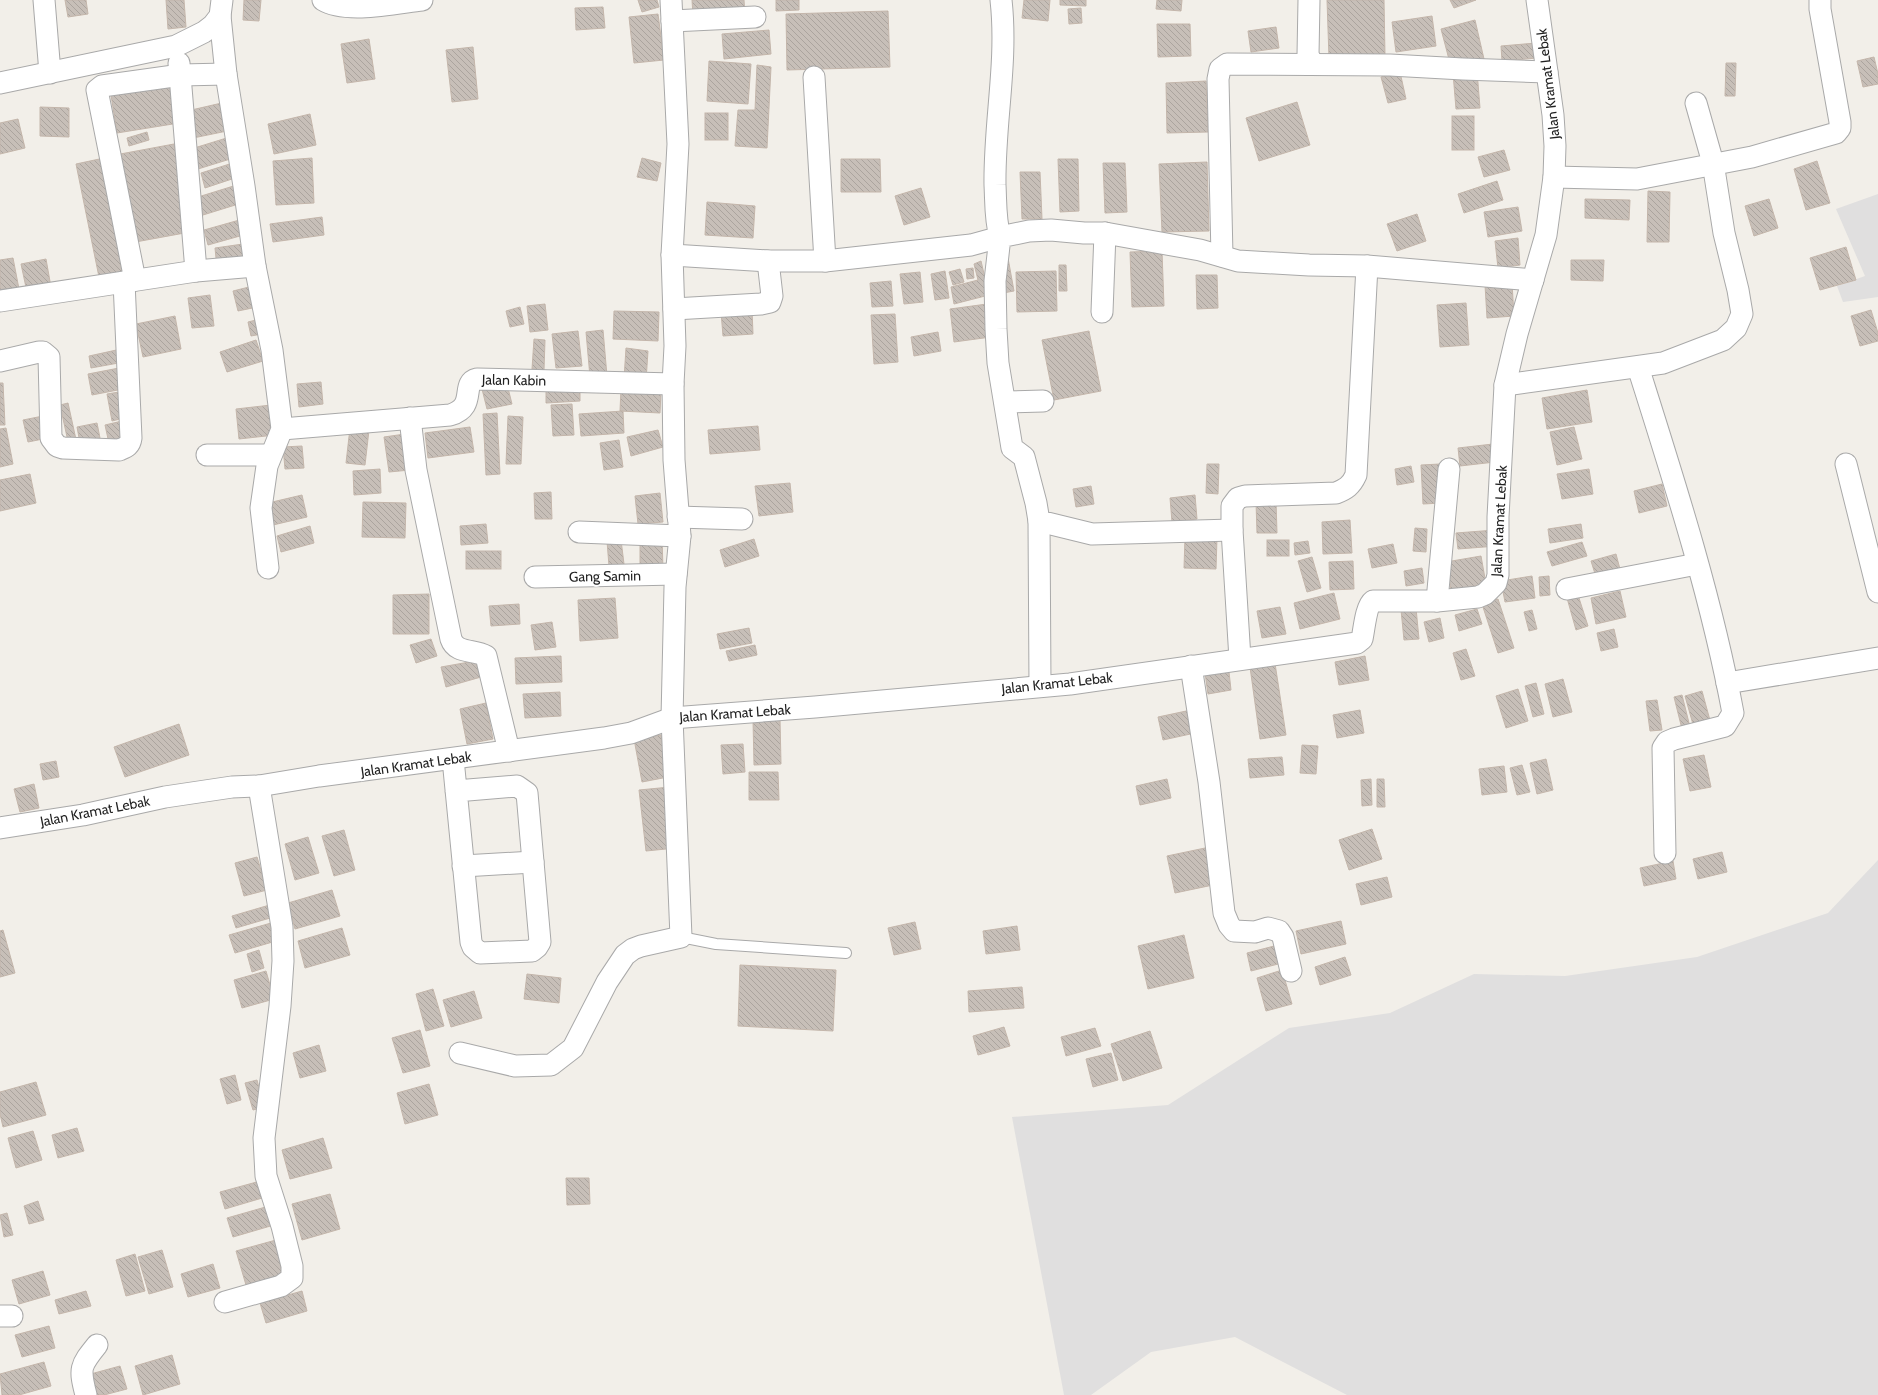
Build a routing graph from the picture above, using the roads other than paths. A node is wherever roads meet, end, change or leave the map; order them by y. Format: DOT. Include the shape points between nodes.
graph roads {
  1 [pos="44,0"];
  2 [pos="323,0"];
  3 [pos="422,0"];
  4 [pos="671,0"];
  5 [pos="1001,0"];
  6 [pos="1309,0"];
  7 [pos="1537,0"];
  8 [pos="1820,0"];
  9 [pos="221,8"];
  10 [pos="755,17"];
  11 [pos="672,21"];
  12 [pos="176,46"];
  13 [pos="1313,64"];
  14 [pos="1547,72"];
  15 [pos="50,73"];
  16 [pos="226,74"];
  17 [pos="181,75"];
  18 [pos="814,77"];
  19 [pos="0,83"];
  20 [pos="1696,103"];
  21 [pos="1713,163"];
  22 [pos="1554,177"];
  23 [pos="1105,233"];
  24 [pos="1000,236"];
  25 [pos="672,255"];
  26 [pos="1222,256"];
  27 [pos="768,261"];
  28 [pos="824,261"];
  29 [pos="255,266"];
  30 [pos="1367,266"];
  31 [pos="196,271"];
  32 [pos="1533,280"];
  33 [pos="129,281"];
  34 [pos="0,301"];
  35 [pos="674,309"];
  36 [pos="1102,312"];
  37 [pos="0,361"];
  38 [pos="1638,367"];
  39 [pos="673,384"];
  40 [pos="1505,385"];
  41 [pos="1043,401"];
  42 [pos="1005,402"];
  43 [pos="410,418"];
  44 [pos="282,429"];
  45 [pos="208,455"];
  46 [pos="271,455"];
  47 [pos="1846,464"];
  48 [pos="1449,469"];
  49 [pos="742,519"];
  50 [pos="1039,521"];
  51 [pos="679,526"];
  52 [pos="1232,530"];
  53 [pos="579,532"];
  54 [pos="1697,564"];
  55 [pos="268,568"];
  56 [pos="676,574"];
  57 [pos="535,577"];
  58 [pos="1567,589"];
  59 [pos="1878,592"];
  60 [pos="1437,601"];
  61 [pos="1878,658"];
  62 [pos="1240,659"];
  63 [pos="1191,666"];
  64 [pos="1727,683"];
  65 [pos="1040,686"];
  66 [pos="672,718"];
  67 [pos="509,751"];
  68 [pos="454,759"];
  69 [pos="260,786"];
  70 [pos="456,791"];
  71 [pos="0,828"];
  72 [pos="1665,853"];
  73 [pos="533,862"];
  74 [pos="463,866"];
  75 [pos="681,937"];
  76 [pos="846,953"];
  77 [pos="1291,971"];
  78 [pos="460,1053"];
  79 [pos="225,1302"];
  80 [pos="97,1345"];
  81 [pos="86,1395"];
  1 -- 15 [label="street"];
  2 -- 3 [label="street" via="352,7"];
  4 -- 11 [label="street"];
  5 -- 24 [label="street" via="1003,48 994,165 996,220"];
  6 -- 13 [label="street" via="1308,55"];
  7 -- 14 [label="street, Jalan Kramat Lebak"];
  8 -- 21 [label="street" via="1840,128 1836,134 1752,156"];
  9 -- 12 [label="street" via="213,25"];
  9 -- 16 [label="street"];
  10 -- 11 [label="street"];
  11 -- 25 [label="street" via="678,144"];
  12 -- 15 [label="street"];
  12 -- 17 [label="street"];
  13 -- 14 [label="street"];
  13 -- 26 [label="street" via="1227,64 1220,69 1218,79"];
  14 -- 22 [label="street, Jalan Kramat Lebak" via="1554,122"];
  15 -- 19 [label="street"];
  16 -- 17 [label="street"];
  16 -- 29 [label="street"];
  17 -- 31 [label="street"];
  17 -- 33 [label="street" via="102,86 97,90"];
  18 -- 28 [label="street"];
  20 -- 21 [label="street"];
  21 -- 22 [label="street" via="1637,179"];
  21 -- 38 [label="street" via="1724,233 1742,314 1731,334 1723,340 1663,363"];
  22 -- 32 [label="street, Jalan Kramat Lebak" via="1546,235"];
  23 -- 24 [label="street" via="1084,234 1050,230"];
  23 -- 26 [label="street"];
  23 -- 36 [label="street"];
  24 -- 28 [label="street" via="971,245"];
  24 -- 42 [label="street" via="995,307 998,363"];
  25 -- 27 [label="street"];
  25 -- 35 [label="street"];
  26 -- 30 [label="street" via="1273,264"];
  27 -- 28 [label="street"];
  27 -- 35 [label="street" via="772,296 770,302"];
  29 -- 31 [label="street"];
  29 -- 44 [label="street" via="272,350"];
  30 -- 32 [label="street"];
  30 -- 52 [label="street" via="1356,475 1352,483 1347,489 1336,493 1238,498 1232,506"];
  31 -- 33 [label="street"];
  32 -- 40 [label="street, Jalan Kramat Lebak"];
  33 -- 34 [label="street"];
  33 -- 37 [label="street" via="131,438 126,448 119,450 57,446 51,438 49,357 39,352"];
  35 -- 39 [label="street"];
  38 -- 40 [label="street"];
  38 -- 54 [label="street" via="1676,486"];
  39 -- 43 [label="street, Jalan Kabin" via="477,379 470,383 465,407 459,412"];
  39 -- 51 [label="street" via="674,460"];
  40 -- 60 [label="street, Jalan Kramat Lebak" via="1496,583 1478,597"];
  41 -- 42 [label="street"];
  42 -- 50 [label="street" via="1012,448 1024,457"];
  43 -- 44 [label="street, Jalan Kabin"];
  43 -- 67 [label="street" via="416,470 451,639 457,648 486,656"];
  44 -- 46 [label="street"];
  45 -- 46 [label="street"];
  46 -- 55 [label="street" via="261,508"];
  47 -- 59 [label="street"];
  48 -- 60 [label="street"];
  49 -- 51 [label="street"];
  50 -- 52 [label="street" via="1092,534"];
  50 -- 65 [label="street"];
  51 -- 53 [label="street"];
  51 -- 56 [label="street"];
  52 -- 62 [label="street"];
  54 -- 58 [label="street"];
  54 -- 64 [label="street"];
  56 -- 57 [label="street, Gang Samin"];
  56 -- 66 [label="street"];
  60 -- 62 [label="street, Jalan Kramat Lebak" via="1370,603 1361,642"];
  61 -- 64 [label="street"];
  62 -- 63 [label="street, Jalan Kramat Lebak"];
  63 -- 65 [label="street, Jalan Kramat Lebak"];
  63 -- 77 [label="street" via="1209,782 1224,913 1234,931 1255,932 1268,928 1279,931 1283,937"];
  64 -- 72 [label="street" via="1733,713 1725,726 1667,742 1663,748"];
  65 -- 66 [label="street, Jalan Kramat Lebak"];
  66 -- 67 [label="street, Jalan Kramat Lebak" via="631,733"];
  66 -- 75 [label="street"];
  67 -- 68 [label="street, Jalan Kramat Lebak"];
  68 -- 69 [label="street, Jalan Kramat Lebak"];
  68 -- 70 [label="street"];
  69 -- 71 [label="street, Jalan Kramat Lebak" via="232,786"];
  69 -- 79 [label="street" via="283,940 280,1006 264,1156 266,1176 292,1266 292,1278 282,1286"];
  70 -- 73 [label="street" via="517,786 527,793"];
  70 -- 74 [label="street"];
  73 -- 74 [label="street"];
  73 -- 74 [label="street" via="540,942 537,947 527,952 480,953 474,948 471,942"];
  75 -- 76 [label="lane" via="716,944"];
  75 -- 78 [label="street" via="641,946 625,955 607,982 573,1048 551,1065 515,1066"];
  80 -- 81 [label="street" via="83,1362"];
}
